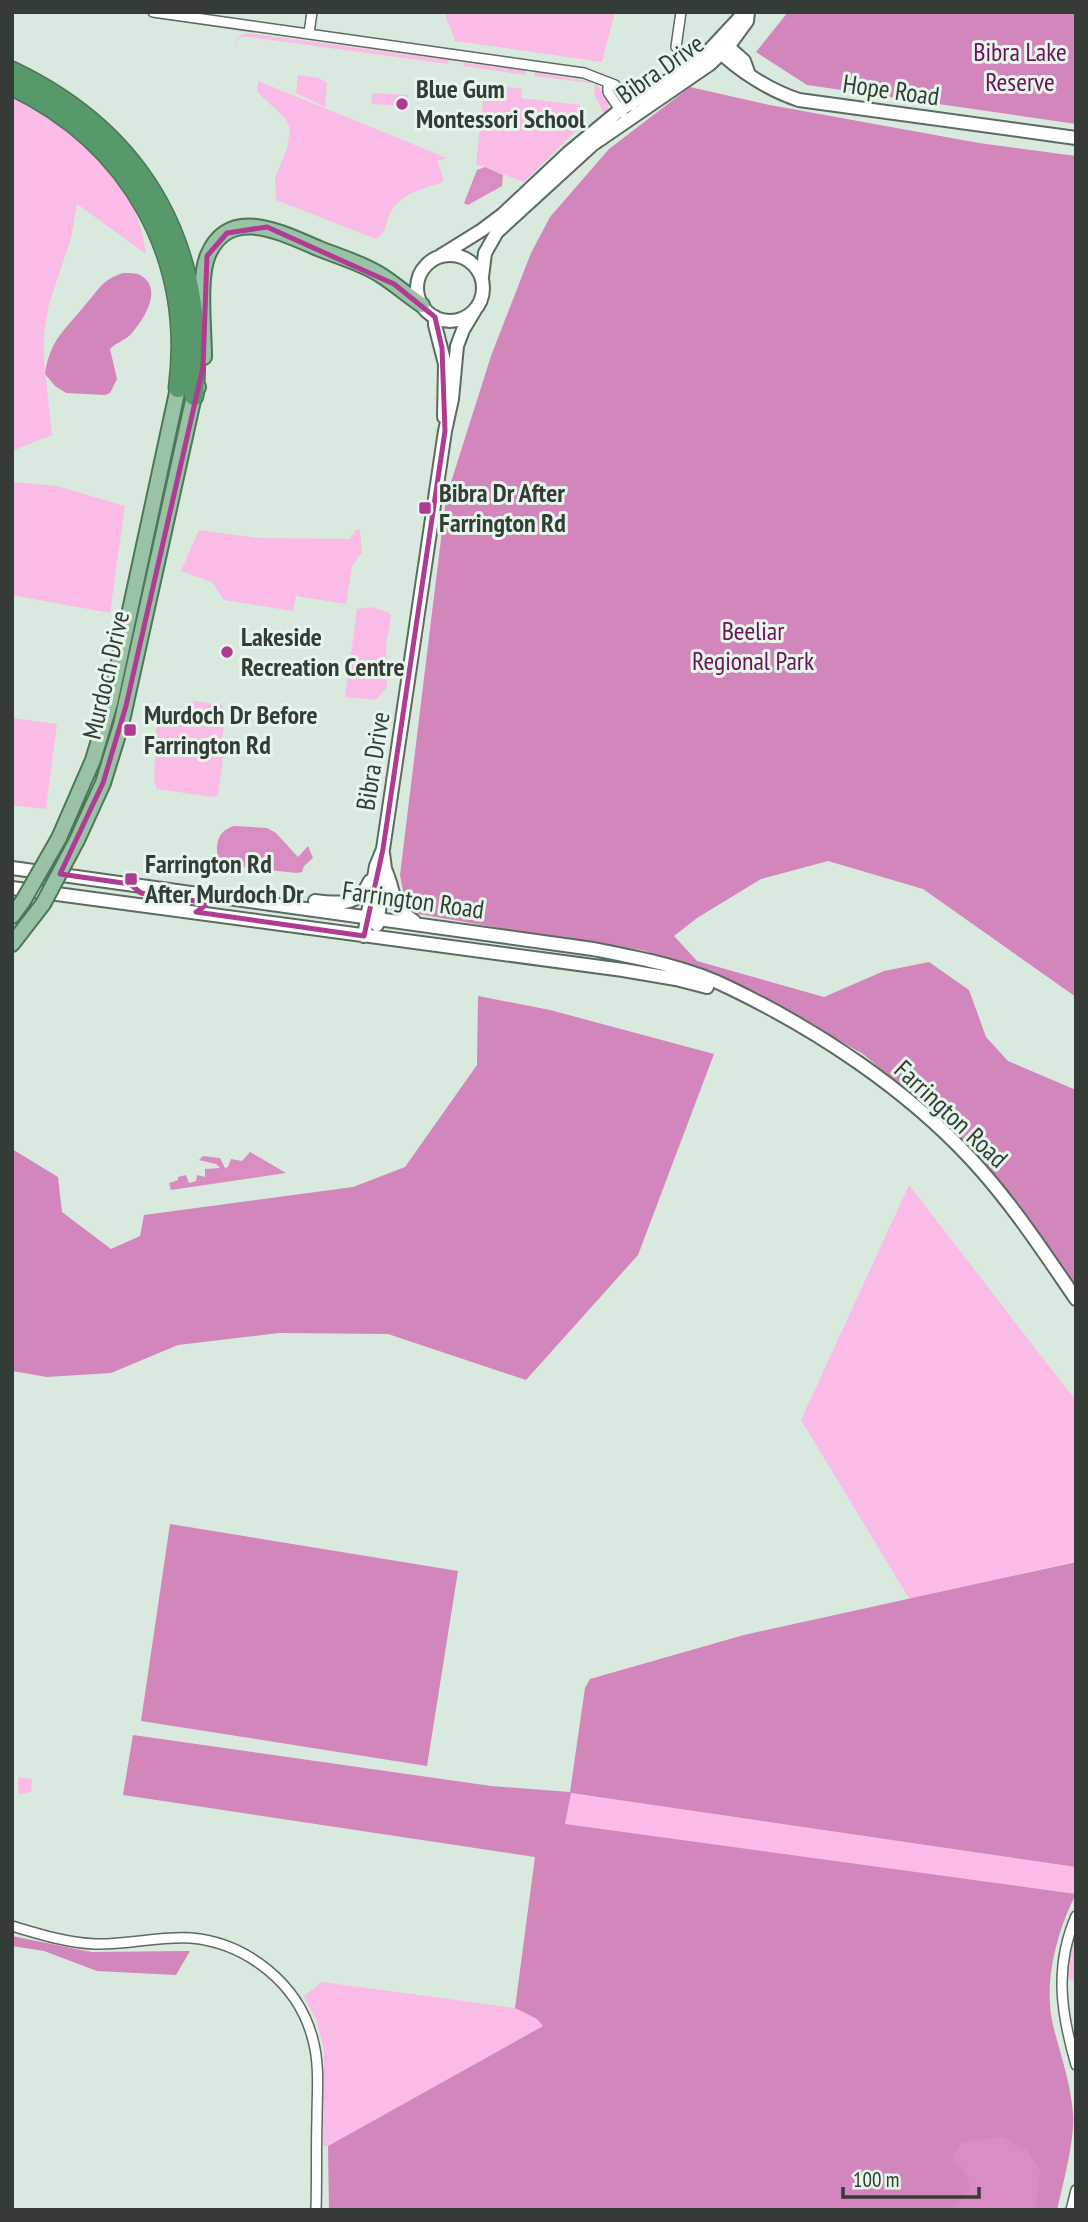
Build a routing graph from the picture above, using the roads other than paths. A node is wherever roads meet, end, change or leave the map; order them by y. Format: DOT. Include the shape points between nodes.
graph roads {
  1 [pos="153,12"];
  2 [pos="312,12"];
  3 [pos="681,12"];
  4 [pos="747,12"];
  5 [pos="309,33"];
  6 [pos="721,46"];
  7 [pos="676,47"];
  8 [pos="12,71"];
  9 [pos="12,86"];
  10 [pos="628,111"];
  11 [pos="1076,138"];
  12 [pos="440,256"];
  13 [pos="482,277"];
  14 [pos="422,306"];
  15 [pos="475,310"];
  16 [pos="435,317"];
  17 [pos="186,392"];
  18 [pos="445,431"];
  19 [pos="12,868"];
  20 [pos="381,868"];
  21 [pos="130,884"];
  22 [pos="12,888"];
  23 [pos="238,899"];
  24 [pos="196,912"];
  25 [pos="12,916"];
  26 [pos="373,918"];
  27 [pos="417,923"];
  28 [pos="370,936"];
  29 [pos="12,943"];
  30 [pos="757,1004"];
  31 [pos="1076,1299"];
  32 [pos="1076,1916"];
  33 [pos="12,1926"];
  34 [pos="1076,2064"];
  35 [pos="1076,2190"];
  36 [pos="316,2210"];
  37 [pos="1071,2210"];
  1 -- 5 [label="street"];
  2 -- 5 [label="street"];
  3 -- 7 [label="street"];
  4 -- 6 [label="main road, Bibra Drive"];
  5 -- 10 [label="street" via="584,73 608,84 608,92"];
  6 -- 10 [label="main road, Bibra Drive" via="691,79"];
  6 -- 11 [label="main road, Hope Road" via="737,68 799,100"];
  8 -- 17 [label="highway" via="53,92 96,124 125,153 156,197 178,245 189,284 196,337"];
  9 -- 17 [label="highway" via="87,134 144,204 165,250 178,299"];
  10 -- 12 [label="main road, Bibra Drive" via="568,153 502,215"];
  10 -- 13 [label="main road, Bibra Drive" via="498,232 485,253"];
  12 -- 13 [label="main road" via="465,258"];
  12 -- 14 [label="main road" via="426,265 418,281"];
  13 -- 15 [label="main road" via="483,295"];
  14 -- 16 [label="main road"];
  14 -- 17 [label="main road" via="368,268 267,227 236,229 212,247 204,266 204,355 198,386"];
  15 -- 16 [label="main road" via="452,321"];
  15 -- 18 [label="main road, Bibra Drive" via="457,346"];
  16 -- 18 [label="main road, Bibra Drive" via="445,364"];
  17 -- 25 [label="main road, Murdoch Drive, bridge" via="110,703 89,769 59,838"];
  17 -- 29 [label="main road, Murdoch Drive, bridge" via="121,725 103,783 43,904"];
  18 -- 20 [label="main road, Bibra Drive"];
  19 -- 21 [label="main road, Farrington Road"];
  20 -- 23 [label="main road" via="366,890 344,903"];
  20 -- 26 [label="main road, Bibra Drive"];
  20 -- 27 [label="main road" via="392,884 398,908"];
  21 -- 23 [label="main road, Farrington Road"];
  21 -- 24 [label="main road" via="141,893 194,901 201,907"];
  22 -- 24 [label="main road, Farrington Road"];
  23 -- 26 [label="main road, Farrington Road"];
  24 -- 28 [label="main road, Farrington Road"];
  26 -- 27 [label="main road, Farrington Road"];
  26 -- 28 [label="main road, Bibra Drive"];
  27 -- 30 [label="main road, Farrington Road" via="656,962 729,988"];
  28 -- 30 [label="main road, Farrington Road" via="677,979"];
  30 -- 31 [label="main road, Farrington Road" via="817,1035 863,1066 945,1133 1015,1212"];
  32 -- 34 [label="street" via="1066,1942 1060,1986"];
  33 -- 36 [label="street" via="96,1944 173,1938 208,1941 249,1956 277,1977 306,2019 313,2040 317,2066"];
  35 -- 37 [label="street"];
}
